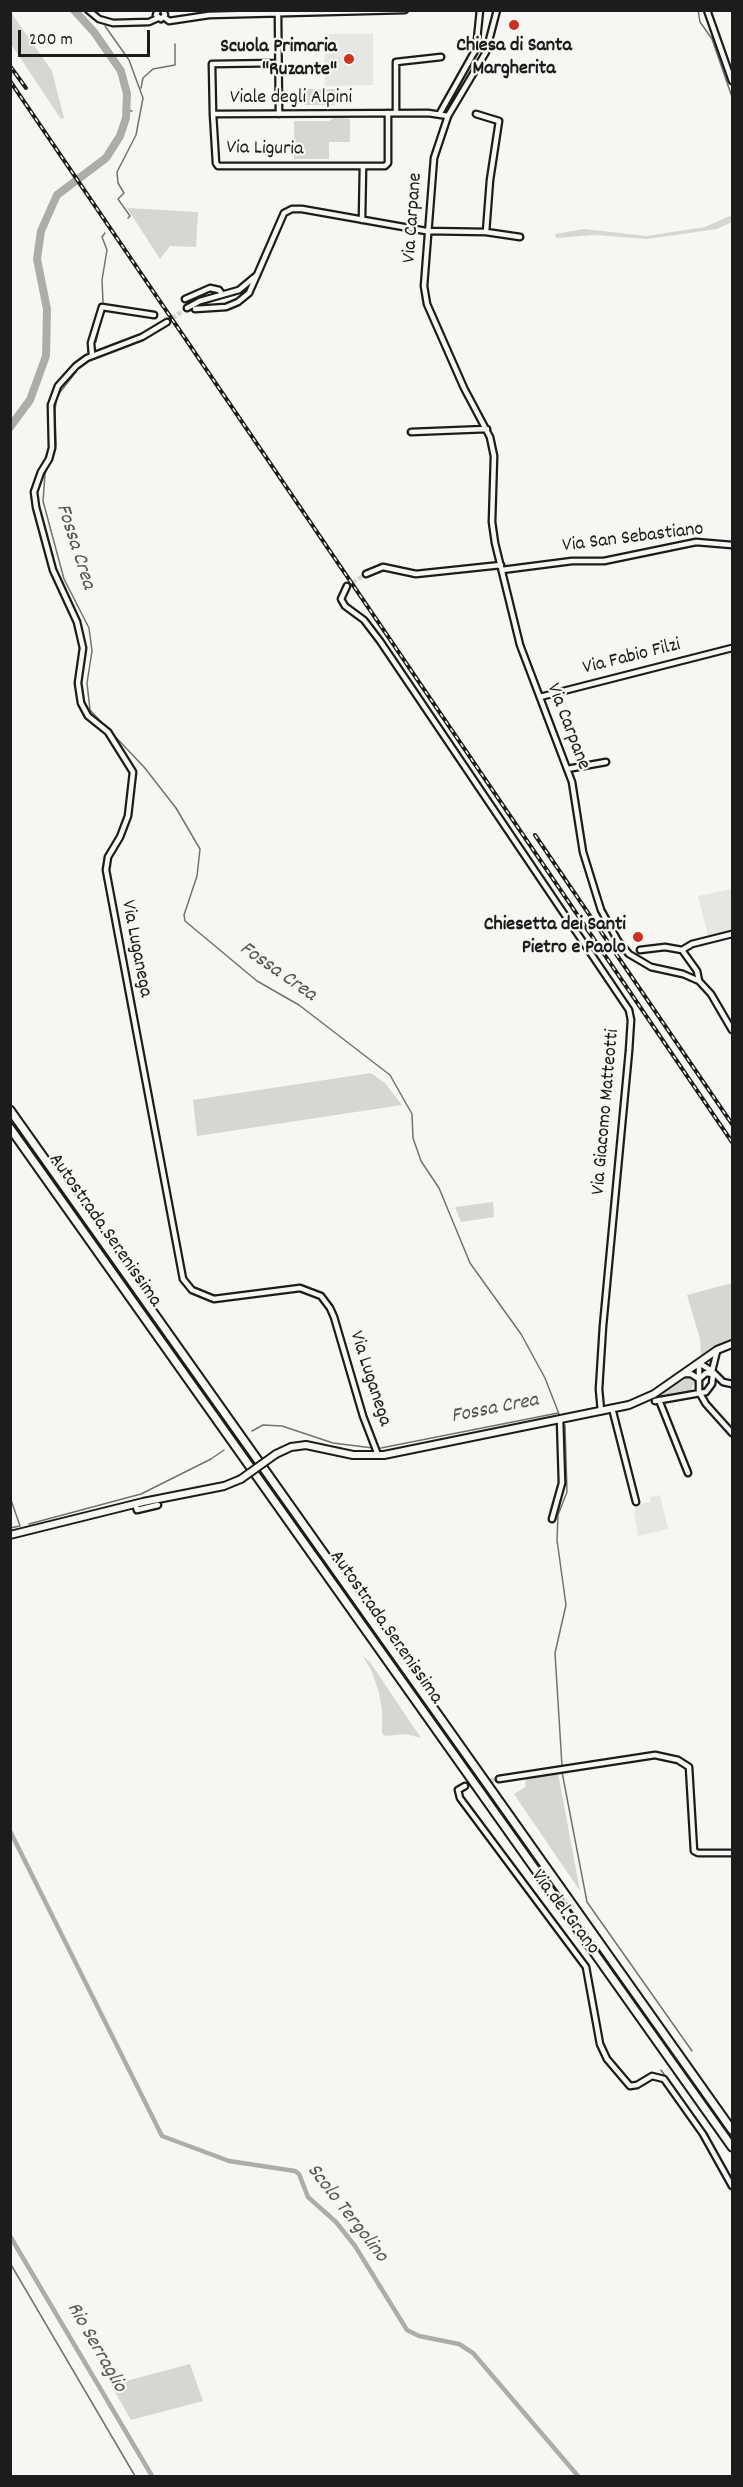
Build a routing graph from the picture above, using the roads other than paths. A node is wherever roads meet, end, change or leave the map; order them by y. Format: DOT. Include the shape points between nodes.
graph roads {
  1 [pos="88,10"];
  2 [pos="163,10"];
  3 [pos="405,10"];
  4 [pos="480,10"];
  5 [pos="497,10"];
  6 [pos="707,10"];
  7 [pos="158,11"];
  8 [pos="339,11"];
  9 [pos="268,12"];
  10 [pos="278,13"];
  11 [pos="164,17"];
  12 [pos="158,18"];
  13 [pos="476,49"];
  14 [pos="486,52"];
  15 [pos="441,57"];
  16 [pos="278,63"];
  17 [pos="732,81"];
  18 [pos="388,113"];
  19 [pos="396,113"];
  20 [pos="213,114"];
  21 [pos="279,114"];
  22 [pos="440,114"];
  23 [pos="476,114"];
  24 [pos="448,116"];
  25 [pos="363,166"];
  26 [pos="362,220"];
  27 [pos="428,231"];
  28 [pos="486,232"];
  29 [pos="520,237"];
  30 [pos="247,287"];
  31 [pos="222,294"];
  32 [pos="185,299"];
  33 [pos="187,308"];
  34 [pos="195,309"];
  35 [pos="154,315"];
  36 [pos="167,322"];
  37 [pos="92,355"];
  38 [pos="487,429"];
  39 [pos="411,432"];
  40 [pos="732,545"];
  41 [pos="502,567"];
  42 [pos="366,573"];
  43 [pos="347,586"];
  44 [pos="732,648"];
  45 [pos="540,697"];
  46 [pos="606,762"];
  47 [pos="567,769"];
  48 [pos="732,934"];
  49 [pos="640,943"];
  50 [pos="682,951"];
  51 [pos="699,981"];
  52 [pos="732,1030"];
  53 [pos="10,1110"];
  54 [pos="10,1128"];
  55 [pos="732,1344"];
  56 [pos="717,1350"];
  57 [pos="699,1363"];
  58 [pos="713,1373"];
  59 [pos="683,1374"];
  60 [pos="699,1379"];
  61 [pos="732,1384"];
  62 [pos="699,1392"];
  63 [pos="612,1408"];
  64 [pos="601,1411"];
  65 [pos="560,1419"];
  66 [pos="732,1433"];
  67 [pos="378,1455"];
  68 [pos="688,1473"];
  69 [pos="636,1502"];
  70 [pos="135,1504"];
  71 [pos="158,1505"];
  72 [pos="552,1519"];
  73 [pos="10,1535"];
  74 [pos="499,1779"];
  75 [pos="465,1785"];
  76 [pos="732,1854"];
  77 [pos="732,2130"];
  78 [pos="732,2147"];
  79 [pos="732,2186"];
  1 -- 12 [label="street" via="113,23"];
  2 -- 11 [label="street"];
  3 -- 8 [label="street"];
  4 -- 13 [label="street"];
  5 -- 14 [label="street, Via Carpane"];
  6 -- 17 [label="street"];
  7 -- 12 [label="street"];
  8 -- 10 [label="street"];
  9 -- 10 [label="street"];
  9 -- 11 [label="street" via="170,21"];
  10 -- 16 [label="street"];
  11 -- 12 [label="street"];
  13 -- 14 [label="street"];
  13 -- 22 [label="street"];
  14 -- 24 [label="street, Via Carpane"];
  15 -- 19 [label="street" via="396,62"];
  16 -- 20 [label="street, Viale degli Alpini" via="212,64"];
  16 -- 21 [label="street"];
  18 -- 19 [label="street, Viale degli Alpini"];
  18 -- 21 [label="street, Viale degli Alpini"];
  18 -- 25 [label="street" via="388,163"];
  19 -- 22 [label="street, Viale degli Alpini"];
  20 -- 21 [label="street, Viale degli Alpini"];
  20 -- 25 [label="street, Via Liguria" via="218,166"];
  22 -- 24 [label="street, Viale degli Alpini"];
  23 -- 28 [label="street" via="499,121"];
  24 -- 27 [label="street, Via Carpane" via="434,158"];
  25 -- 26 [label="street"];
  26 -- 27 [label="street"];
  26 -- 30 [label="street" via="302,209 284,213 257,275"];
  27 -- 28 [label="street"];
  27 -- 38 [label="street, Via Carpane" via="424,286 428,304 464,388"];
  28 -- 29 [label="street"];
  30 -- 31 [label="street"];
  30 -- 34 [label="street" via="247,294 232,305"];
  31 -- 32 [label="street" via="210,288"];
  31 -- 33 [label="street"];
  35 -- 37 [label="street" via="102,307 91,343"];
  36 -- 37 [label="street, Via Luganega" via="142,337"];
  37 -- 67 [label="street, Via Luganega" via="70,371 53,396 52,448 34,492 52,570 77,621 83,648 78,683 81,703 88,716 108,732 133,772 128,816 108,857 106,870 183,1279 192,1290 214,1299 300,1288 321,1296 330,1308"];
  38 -- 39 [label="street"];
  38 -- 41 [label="street, Via Carpane" via="494,456 492,522"];
  40 -- 41 [label="street, Via San Sebastiano" via="696,542 604,561"];
  41 -- 42 [label="street" via="416,574 383,567"];
  41 -- 45 [label="street, Via Carpane" via="520,645"];
  43 -- 64 [label="street, Via Giacomo Matteotti" via="341,599 345,606 362,618 374,634 629,1010 630,1040 602,1337"];
  44 -- 45 [label="street, Via Fabio Filzi"];
  45 -- 47 [label="street, Via Carpane"];
  46 -- 47 [label="street"];
  47 -- 51 [label="street, Via Carpane" via="576,797 585,859 601,910 618,941 629,954 651,968"];
  48 -- 50 [label="street" via="692,944"];
  49 -- 50 [label="street" via="641,951"];
  50 -- 51 [label="street" via="699,973"];
  51 -- 52 [label="street"];
  53 -- 77 [label="highway, Autostrada Serenissima"];
  54 -- 78 [label="highway, Autostrada Serenissima"];
  55 -- 56 [label="main road"];
  56 -- 57 [label="main road"];
  56 -- 58 [label="street"];
  57 -- 58 [label="street"];
  57 -- 59 [label="main road"];
  57 -- 60 [label="street"];
  58 -- 60 [label="street" via="706,1372"];
  58 -- 61 [label="street"];
  58 -- 62 [label="street" via="711,1387"];
  59 -- 60 [label="street"];
  59 -- 63 [label="main road" via="641,1401"];
  60 -- 62 [label="street"];
  62 -- 66 [label="street"];
  62 -- 68 [label="street" via="657,1401"];
  63 -- 64 [label="main road"];
  63 -- 69 [label="street"];
  64 -- 65 [label="main road"];
  65 -- 67 [label="main road"];
  65 -- 72 [label="street" via="562,1483"];
  67 -- 70 [label="main road, bridge" via="353,1455 306,1445 291,1447 224,1486"];
  70 -- 71 [label="street" via="137,1510"];
  70 -- 73 [label="main road"];
  74 -- 76 [label="street" via="655,1755 678,1760 689,1767 694,1851"];
  75 -- 79 [label="street, Via del Grano" via="458,1790 460,1798 586,1967 600,2044 607,2059 630,2086 652,2076 664,2079 703,2134"];
}
